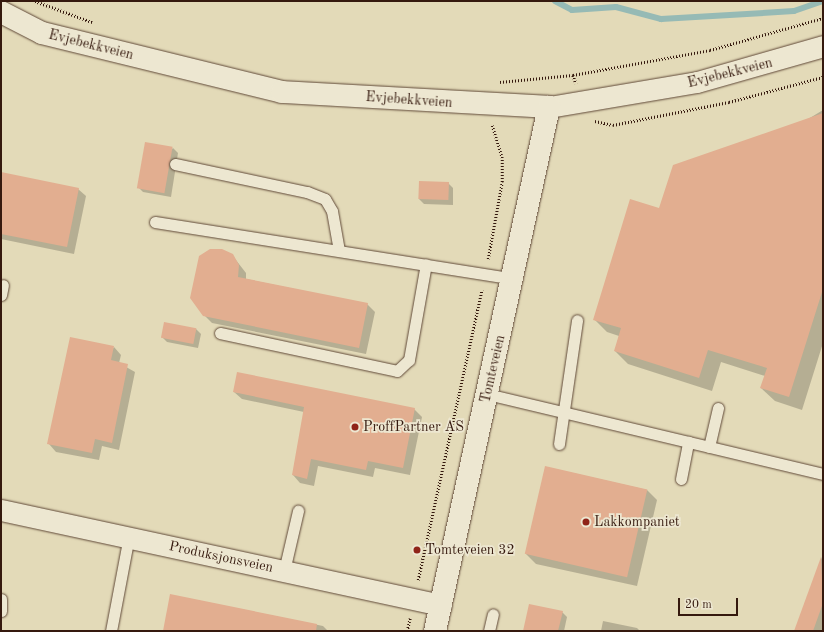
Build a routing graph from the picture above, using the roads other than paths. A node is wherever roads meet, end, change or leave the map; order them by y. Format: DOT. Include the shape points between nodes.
graph roads {
  1 [pos="1,12"];
  2 [pos="823,46"];
  3 [pos="549,107"];
  4 [pos="175,164"];
  5 [pos="155,222"];
  6 [pos="339,250"];
  7 [pos="426,264"];
  8 [pos="513,279"];
  9 [pos="577,320"];
  10 [pos="220,333"];
  11 [pos="487,394"];
  12 [pos="718,408"];
  13 [pos="564,413"];
  14 [pos="688,442"];
  15 [pos="559,444"];
  16 [pos="709,447"];
  17 [pos="823,474"];
  18 [pos="681,479"];
  19 [pos="1,510"];
  20 [pos="298,512"];
  21 [pos="129,536"];
  22 [pos="284,571"];
  23 [pos="1,599"];
  24 [pos="441,605"];
  25 [pos="1,611"];
  26 [pos="493,614"];
  27 [pos="111,631"];
  28 [pos="435,631"];
  29 [pos="489,631"];
  1 -- 3 [label="street, Evjebekkveien" via="42,32 282,92 486,106"];
  2 -- 3 [label="street, Evjebekkveien" via="698,82"];
  3 -- 8 [label="street, Tomteveien"];
  4 -- 6 [label="lane" via="307,192 325,199 332,211"];
  5 -- 6 [label="lane"];
  6 -- 7 [label="lane"];
  7 -- 8 [label="lane"];
  7 -- 10 [label="lane" via="409,360 397,371"];
  8 -- 11 [label="street, Tomteveien"];
  9 -- 13 [label="lane"];
  11 -- 13 [label="lane"];
  11 -- 24 [label="street, Tomteveien"];
  12 -- 16 [label="lane"];
  13 -- 14 [label="lane"];
  13 -- 15 [label="lane"];
  14 -- 16 [label="lane"];
  14 -- 18 [label="lane"];
  16 -- 17 [label="lane"];
  19 -- 21 [label="street, Produksjonsveien"];
  20 -- 22 [label="lane"];
  21 -- 22 [label="street, Produksjonsveien"];
  21 -- 27 [label="lane"];
  22 -- 24 [label="street, Produksjonsveien"];
  23 -- 25 [label="lane"];
  24 -- 28 [label="street, Tomteveien"];
  26 -- 29 [label="lane"];
}
